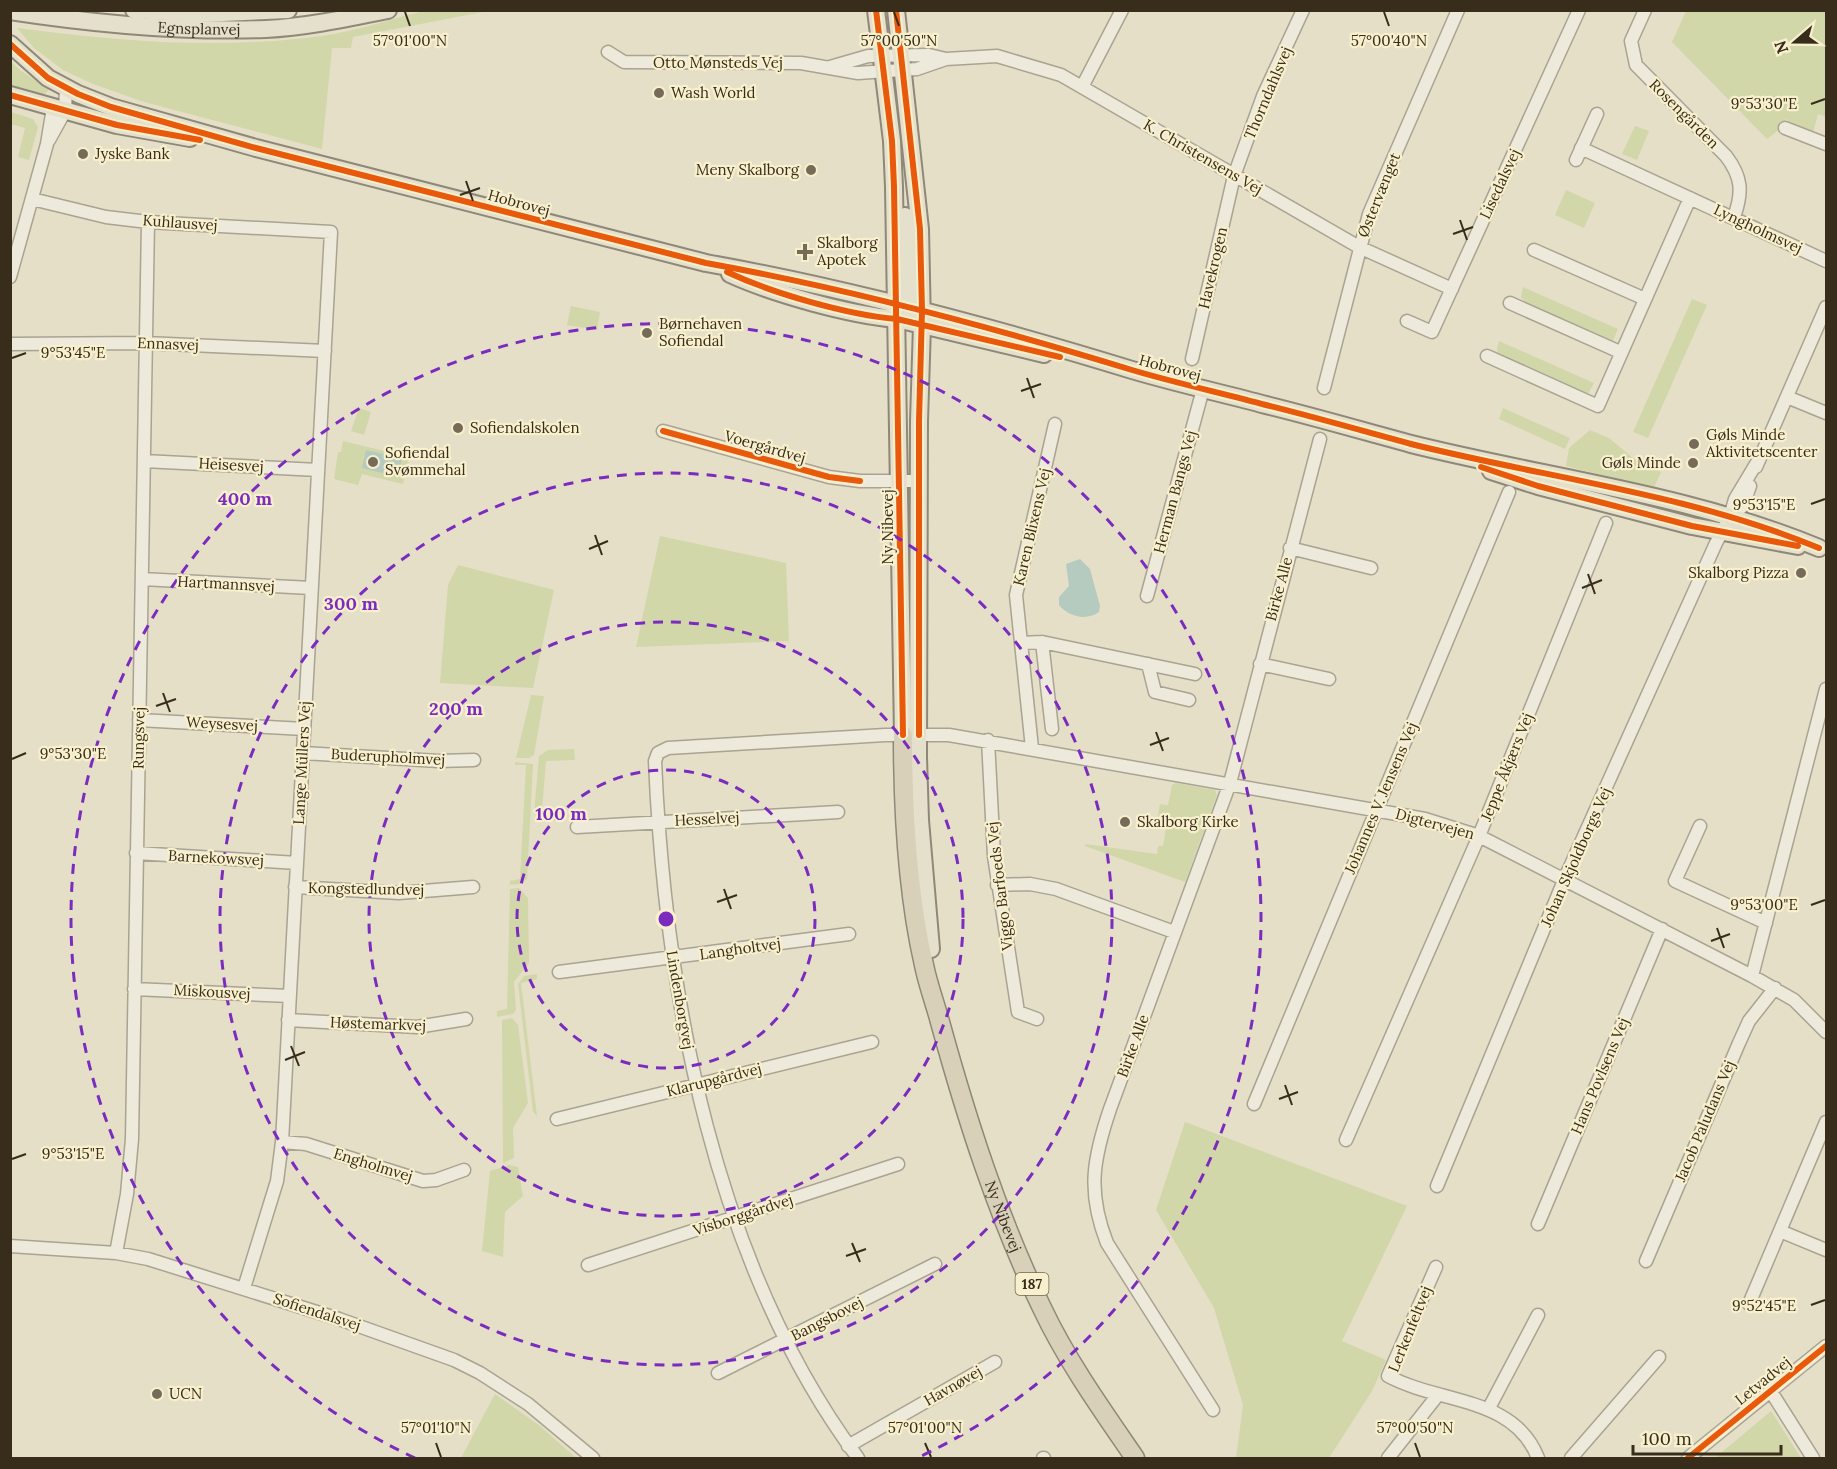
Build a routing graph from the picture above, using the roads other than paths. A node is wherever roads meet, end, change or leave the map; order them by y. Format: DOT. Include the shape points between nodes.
graph roads {
  1 [pos="10,10"];
  2 [pos="134,10"];
  3 [pos="288,10"];
  4 [pos="388,10"];
  5 [pos="876,10"];
  6 [pos="885,10"];
  7 [pos="896,10"];
  8 [pos="1122,10"];
  9 [pos="1303,10"];
  10 [pos="1458,10"];
  11 [pos="1579,10"];
  12 [pos="1645,10"];
  13 [pos="15,49"];
  14 [pos="608,52"];
  15 [pos="893,63"];
  16 [pos="1082,87"];
  17 [pos="10,95"];
  18 [pos="62,103"];
  19 [pos="1597,114"];
  20 [pos="1785,128"];
  21 [pos="1827,144"];
  22 [pos="256,148"];
  23 [pos="1234,176"];
  24 [pos="1690,198"];
  25 [pos="32,199"];
  26 [pos="1734,218"];
  27 [pos="148,222"];
  28 [pos="331,232"];
  29 [pos="1359,247"];
  30 [pos="1534,250"];
  31 [pos="1827,261"];
  32 [pos="706,263"];
  33 [pos="10,278"];
  34 [pos="1452,289"];
  35 [pos="1645,299"];
  36 [pos="1510,303"];
  37 [pos="1827,307"];
  38 [pos="910,314"];
  39 [pos="1407,321"];
  40 [pos="146,343"];
  41 [pos="10,345"];
  42 [pos="325,351"];
  43 [pos="1620,352"];
  44 [pos="1487,356"];
  45 [pos="1192,360"];
  46 [pos="1134,371"];
  47 [pos="1324,388"];
  48 [pos="1203,389"];
  49 [pos="1787,397"];
  50 [pos="1827,413"];
  51 [pos="1056,424"];
  52 [pos="663,431"];
  53 [pos="1320,439"];
  54 [pos="144,461"];
  55 [pos="318,470"];
  56 [pos="900,481"];
  57 [pos="919,481"];
  58 [pos="1509,492"];
  59 [pos="1606,523"];
  60 [pos="1726,524"];
  61 [pos="1290,548"];
  62 [pos="1823,549"];
  63 [pos="1371,568"];
  64 [pos="142,579"];
  65 [pos="311,588"];
  66 [pos="1147,596"];
  67 [pos="1042,642"];
  68 [pos="1021,643"];
  69 [pos="1148,664"];
  70 [pos="1260,664"];
  71 [pos="1196,674"];
  72 [pos="1329,679"];
  73 [pos="1827,689"];
  74 [pos="1189,700"];
  75 [pos="139,720"];
  76 [pos="304,729"];
  77 [pos="1052,729"];
  78 [pos="911,735"];
  79 [pos="988,740"];
  80 [pos="1032,748"];
  81 [pos="303,753"];
  82 [pos="474,760"];
  83 [pos="1230,783"];
  84 [pos="1377,809"];
  85 [pos="838,812"];
  86 [pos="657,822"];
  87 [pos="1700,826"];
  88 [pos="577,827"];
  89 [pos="1479,836"];
  90 [pos="136,853"];
  91 [pos="297,863"];
  92 [pos="1565,878"];
  93 [pos="997,885"];
  94 [pos="295,887"];
  95 [pos="473,887"];
  96 [pos="1766,923"];
  97 [pos="1662,929"];
  98 [pos="1174,932"];
  99 [pos="849,934"];
  100 [pos="931,950"];
  101 [pos="671,958"];
  102 [pos="559,972"];
  103 [pos="1752,975"];
  104 [pos="134,988"];
  105 [pos="1775,988"];
  106 [pos="290,996"];
  107 [pos="466,1019"];
  108 [pos="1037,1019"];
  109 [pos="288,1020"];
  110 [pos="940,1022"];
  111 [pos="1827,1032"];
  112 [pos="872,1042"];
  113 [pos="696,1084"];
  114 [pos="1254,1104"];
  115 [pos="557,1119"];
  116 [pos="1827,1122"];
  117 [pos="1346,1140"];
  118 [pos="282,1142"];
  119 [pos="898,1164"];
  120 [pos="464,1170"];
  121 [pos="1437,1186"];
  122 [pos="736,1218"];
  123 [pos="1538,1224"];
  124 [pos="1780,1231"];
  125 [pos="10,1246"];
  126 [pos="1827,1250"];
  127 [pos="116,1253"];
  128 [pos="1646,1261"];
  129 [pos="934,1264"];
  130 [pos="588,1265"];
  131 [pos="1436,1267"];
  132 [pos="244,1288"];
  133 [pos="1749,1304"];
  134 [pos="1538,1315"];
  135 [pos="785,1340"];
  136 [pos="1827,1346"];
  137 [pos="1659,1357"];
  138 [pos="995,1362"];
  139 [pos="718,1373"];
  140 [pos="1770,1390"];
  141 [pos="1437,1396"];
  142 [pos="1489,1408"];
  143 [pos="1213,1410"];
  144 [pos="849,1446"];
  145 [pos="593,1458"];
  146 [pos="858,1458"];
  147 [pos="1135,1458"];
  148 [pos="1388,1458"];
  149 [pos="1538,1458"];
  150 [pos="1571,1458"];
  151 [pos="1688,1458"];
  152 [pos="1813,1458"];
  1 -- 4 [label="main road, Egnsplanvej" via="158,28 245,29 325,22"];
  2 -- 3 [label="main road, Egnsplanvej" via="200,14"];
  5 -- 15 [label="main road, 187"];
  6 -- 15 [label="main road"];
  7 -- 15 [label="main road, 187"];
  8 -- 16 [label="street"];
  9 -- 23 [label="street, Thorndahlsvej" via="1263,96"];
  10 -- 29 [label="street, Østervænget" via="1369,214"];
  11 -- 34 [label="street, Lisedalsvej"];
  12 -- 26 [label="street, Rosengården" via="1631,41 1636,65 1737,171 1742,189"];
  13 -- 18 [label="main road, Hobrovej"];
  14 -- 15 [label="street, Otto Mønsteds Vej" via="624,62 801,63 830,67 857,58"];
  15 -- 16 [label="street, K. Christensens Vej" via="929,67 946,59 997,56 1061,75"];
  15 -- 38 [label="main road, 187" via="892,141"];
  15 -- 38 [label="main road, 187" via="915,184"];
  16 -- 23 [label="street, K. Christensens Vej"];
  17 -- 18 [label="main road, Hobrovej"];
  18 -- 22 [label="main road, Hobrovej" via="228,138"];
  18 -- 22 [label="main road, Hobrovej" via="117,125"];
  18 -- 25 [label="street"];
  19 -- 24 [label="street, Lyngholmsvej" via="1579,154"];
  20 -- 21 [label="street"];
  22 -- 32 [label="main road, Hobrovej"];
  23 -- 29 [label="street, K. Christensens Vej"];
  23 -- 45 [label="street, Havekrogen"];
  24 -- 26 [label="street, Lyngholmsvej"];
  24 -- 35 [label="street"];
  25 -- 27 [label="street, Kuhlausvej" via="106,217"];
  25 -- 33 [label="street"];
  26 -- 31 [label="street, Lyngholmsvej"];
  27 -- 28 [label="street, Kuhlausvej"];
  27 -- 40 [label="street, Rungsvej"];
  28 -- 42 [label="street, Lange Müllers Vej"];
  29 -- 34 [label="street, K. Christensens Vej"];
  29 -- 47 [label="street, Østervænget"];
  30 -- 35 [label="street"];
  32 -- 38 [label="main road, Hobrovej"];
  32 -- 38 [label="main road, Hobrovej" via="758,287 875,317"];
  34 -- 39 [label="street, Lisedalsvej" via="1432,332"];
  35 -- 43 [label="street"];
  36 -- 43 [label="street"];
  37 -- 49 [label="street, Johan Skjoldborgs Vej"];
  38 -- 46 [label="main road, Hobrovej" via="1070,360"];
  38 -- 46 [label="main road, Hobrovej" via="1014,334"];
  38 -- 56 [label="main road, Ny Nibevej / 187"];
  38 -- 57 [label="main road, Ny Nibevej / 187" via="919,421"];
  40 -- 41 [label="street, Ennasvej"];
  40 -- 42 [label="street, Ennasvej"];
  40 -- 54 [label="street, Rungsvej"];
  42 -- 55 [label="street, Lange Müllers Vej"];
  43 -- 44 [label="street" via="1598,406"];
  46 -- 48 [label="main road, Hobrovej"];
  48 -- 60 [label="main road, Hobrovej" via="1413,444 1538,486 1692,526"];
  48 -- 66 [label="street, Herman Bangs Vej"];
  49 -- 50 [label="street"];
  49 -- 60 [label="street, Johan Skjoldborgs Vej" via="1743,506"];
  51 -- 68 [label="street, Karen Blixens Vej" via="1016,595"];
  52 -- 56 [label="street, Voergårdvej" via="829,477"];
  53 -- 61 [label="street, Birke Alle"];
  54 -- 55 [label="street, Heisesvej"];
  54 -- 64 [label="street, Rungsvej"];
  55 -- 65 [label="street, Lange Müllers Vej"];
  56 -- 57 [label="street, Voergårdvej"];
  56 -- 78 [label="main road, Ny Nibevej / 187"];
  57 -- 78 [label="main road, Ny Nibevej / 187"];
  58 -- 84 [label="street, Johannes V. Jensens Vej"];
  59 -- 89 [label="street, Jeppe Åkjærs Vej"];
  60 -- 62 [label="main road, Hobrovej" via="1777,543"];
  60 -- 92 [label="street, Johan Skjoldborgs Vej"];
  61 -- 63 [label="street, Birke Alle"];
  61 -- 70 [label="street, Birke Alle"];
  64 -- 65 [label="street, Hartmannsvej"];
  64 -- 75 [label="street, Rungsvej"];
  65 -- 76 [label="street, Lange Müllers Vej"];
  67 -- 68 [label="street"];
  67 -- 69 [label="street"];
  67 -- 77 [label="street"];
  68 -- 80 [label="street, Karen Blixens Vej"];
  69 -- 71 [label="street"];
  69 -- 74 [label="street" via="1155,692"];
  70 -- 72 [label="street"];
  70 -- 83 [label="street, Birke Alle"];
  73 -- 96 [label="street"];
  75 -- 76 [label="street, Weysesvej"];
  75 -- 90 [label="street, Rungsvej"];
  76 -- 81 [label="street, Lange Müllers Vej"];
  78 -- 79 [label="street, Digtervejen"];
  78 -- 86 [label="street, Lindenborgvej" via="668,748 658,753 655,761"];
  78 -- 100 [label="main road, Ny Nibevej / 187"];
  78 -- 110 [label="highway, Ny Nibevej / 187" via="906,828 924,966"];
  79 -- 80 [label="street, Digtervejen"];
  79 -- 93 [label="street, Viggo Barfoeds Vej"];
  80 -- 83 [label="street, Digtervejen"];
  81 -- 82 [label="street, Buderupholmvej"];
  81 -- 91 [label="street, Lange Müllers Vej"];
  83 -- 84 [label="street, Digtervejen"];
  83 -- 98 [label="street, Birke Alle"];
  84 -- 89 [label="street, Digtervejen"];
  84 -- 114 [label="street, Johannes V. Jensens Vej"];
  85 -- 86 [label="street, Hesselvej"];
  86 -- 88 [label="street, Hesselvej"];
  86 -- 101 [label="street, Lindenborgvej"];
  87 -- 96 [label="street" via="1675,881"];
  89 -- 92 [label="street, Digtervejen"];
  89 -- 117 [label="street, Jeppe Åkjærs Vej"];
  90 -- 91 [label="street, Barnekowsvej"];
  90 -- 104 [label="street, Rungsvej"];
  91 -- 94 [label="street, Lange Müllers Vej"];
  92 -- 97 [label="street, Digtervejen"];
  92 -- 121 [label="street, Johan Skjoldborgs Vej"];
  93 -- 98 [label="street" via="1030,884 1056,889"];
  93 -- 108 [label="street, Viggo Barfoeds Vej" via="1018,1012"];
  94 -- 95 [label="street, Kongstedlundvej" via="399,893"];
  94 -- 106 [label="street, Lange Müllers Vej"];
  96 -- 103 [label="street"];
  97 -- 103 [label="street, Digtervejen"];
  97 -- 123 [label="street, Hans Povlsens Vej"];
  98 -- 143 [label="street, Birke Alle" via="1096,1154 1094,1197 1107,1243"];
  99 -- 101 [label="street, Langholtvej"];
  100 -- 110 [label="highway, Ny Nibevej / 187"];
  101 -- 102 [label="street, Langholtvej"];
  101 -- 113 [label="street, Lindenborgvej"];
  103 -- 105 [label="street, Digtervejen"];
  104 -- 106 [label="street, Miskousvej"];
  104 -- 127 [label="street, Rungsvej" via="132,1139"];
  105 -- 111 [label="street, Digtervejen"];
  105 -- 128 [label="street, Jacob Paludans Vej" via="1742,1036"];
  106 -- 109 [label="street, Lange Müllers Vej"];
  107 -- 109 [label="street, Høstemarkvej" via="417,1027"];
  109 -- 118 [label="street, Lange Müllers Vej"];
  110 -- 147 [label="highway, Ny Nibevej / 187" via="959,1095 987,1177 1042,1309 1094,1399"];
  112 -- 113 [label="street, Klarupgårdvej"];
  113 -- 115 [label="street, Klarupgårdvej"];
  113 -- 122 [label="street, Lindenborgvej"];
  116 -- 124 [label="street"];
  118 -- 120 [label="street, Engholmvej" via="306,1144 423,1180"];
  118 -- 132 [label="street, Lange Müllers Vej" via="277,1181"];
  119 -- 122 [label="street, Visborggårdvej"];
  122 -- 130 [label="street, Visborggårdvej"];
  122 -- 135 [label="street, Lindenborgvej"];
  124 -- 126 [label="street"];
  124 -- 133 [label="street"];
  125 -- 127 [label="street, Sofiendalsvej"];
  127 -- 132 [label="street, Sofiendalsvej"];
  129 -- 135 [label="street, Bangsbovej"];
  131 -- 141 [label="street, Lerkenfeltvej" via="1388,1376"];
  132 -- 145 [label="street, Sofiendalsvej" via="397,1339 475,1370 544,1415"];
  134 -- 142 [label="street"];
  135 -- 139 [label="street, Bangsbovej"];
  135 -- 144 [label="street, Lindenborgvej"];
  136 -- 140 [label="street, Letvadvej"];
  137 -- 150 [label="street"];
  138 -- 144 [label="street, Havnøvej"];
  140 -- 151 [label="street, Letvadvej"];
  140 -- 152 [label="street, Letvadvej"];
  141 -- 142 [label="street, Lerkenfeltvej"];
  141 -- 148 [label="street"];
  142 -- 149 [label="street, Lerkenfeltvej" via="1510,1419"];
  144 -- 146 [label="street, Lindenborgvej"];
}
